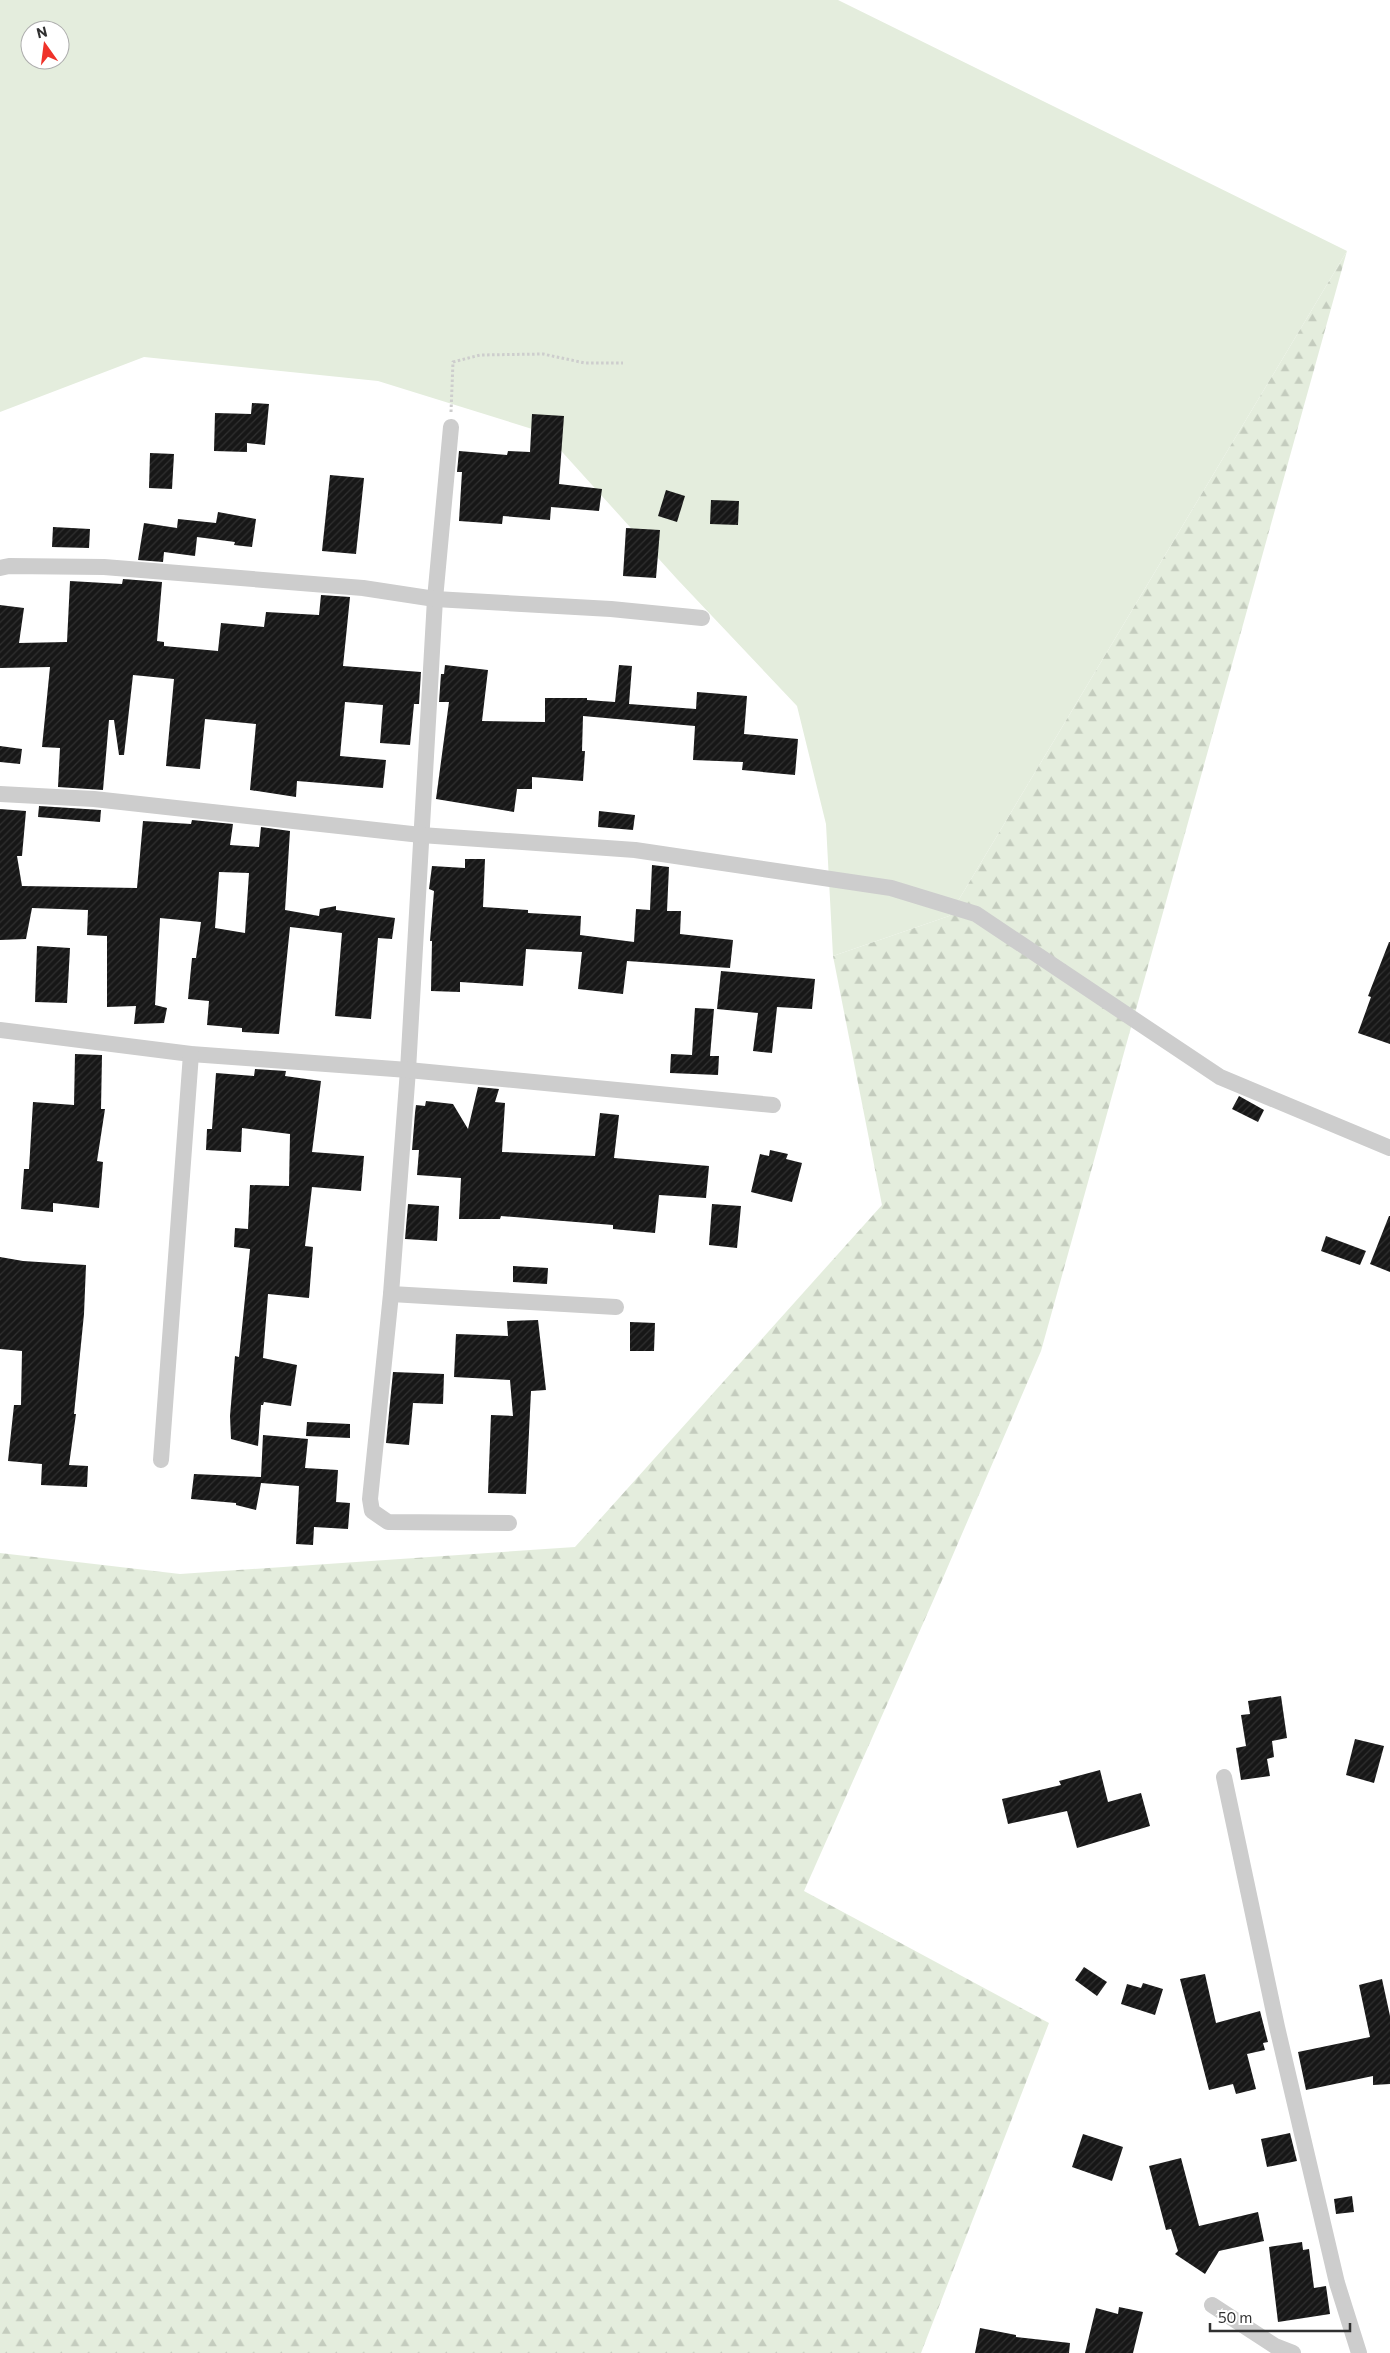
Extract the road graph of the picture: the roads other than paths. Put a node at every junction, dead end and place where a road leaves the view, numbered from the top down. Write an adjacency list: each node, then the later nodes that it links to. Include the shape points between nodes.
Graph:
1 (451, 427): 3 (street)
2 (0, 568): 3 (street, via 104,567 363,588)
3 (434, 599): 4 (street, via 611,609); 6 (street)
4 (702, 618)
5 (0, 794): 6 (street, via 94,798)
6 (421, 835): 9 (street); 11 (street, via 645,851 891,888 976,914 1220,1077)
7 (0, 1030): 8 (street)
8 (191, 1054): 9 (street); 14 (street)
9 (408, 1070): 10 (street); 12 (street)
10 (773, 1105)
11 (1390, 1148)
12 (391, 1294): 13 (street); 15 (street, via 370,1499 372,1511 388,1522)
13 (616, 1307)
14 (161, 1460)
15 (509, 1523)
16 (1224, 1777): 19 (street, via 1337,2283)
17 (1212, 2306): 18 (street, via 1275,2346)
18 (1293, 2353)
19 (1359, 2353)

